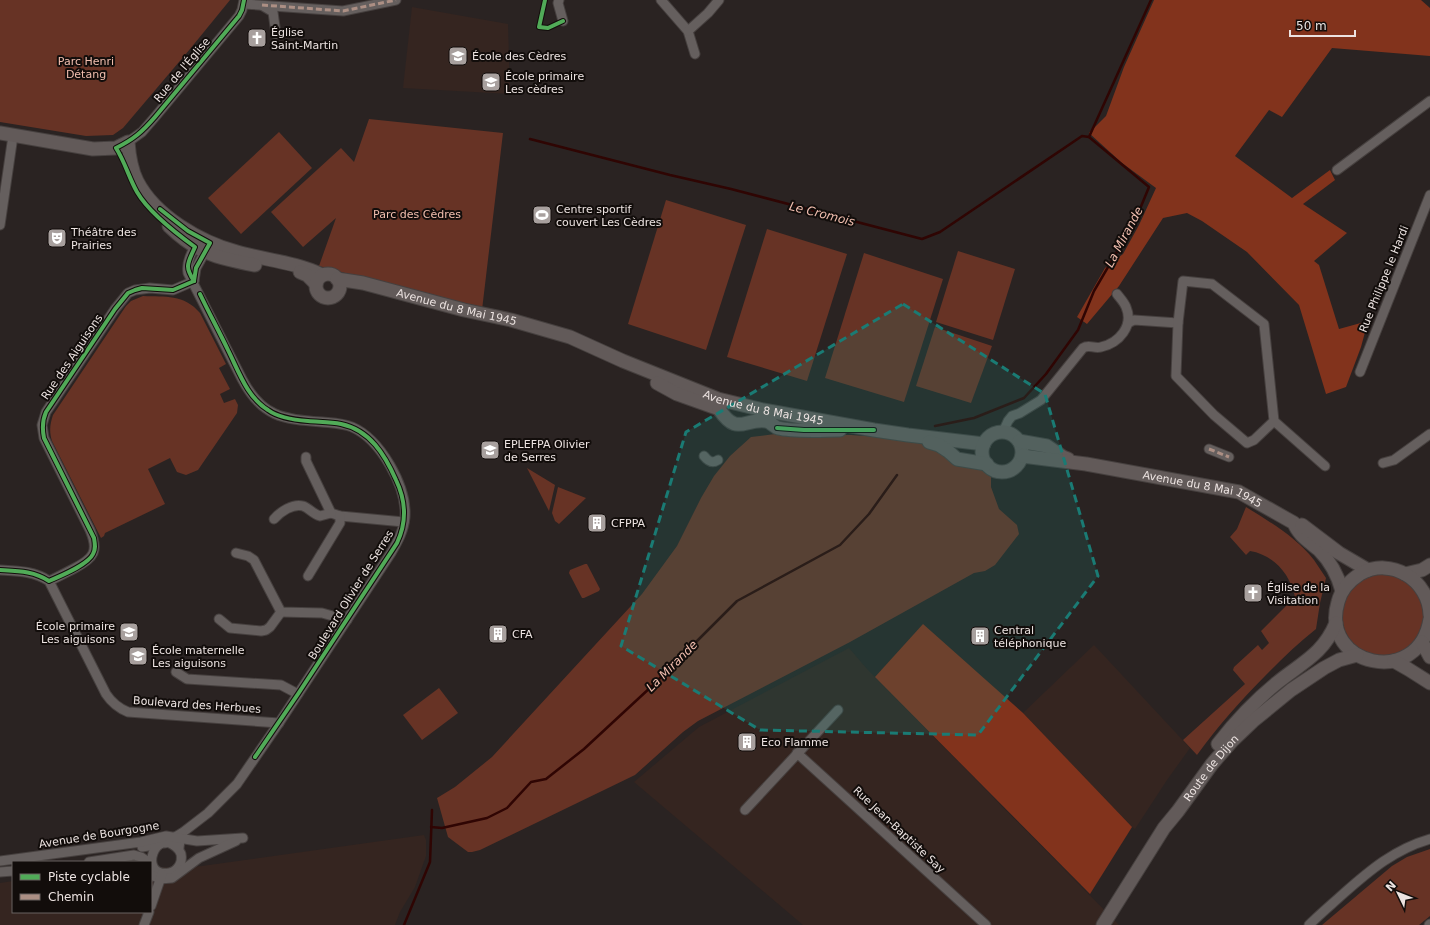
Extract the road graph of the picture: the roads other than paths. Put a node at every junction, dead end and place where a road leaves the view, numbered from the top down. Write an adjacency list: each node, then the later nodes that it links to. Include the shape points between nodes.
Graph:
1 (396, 0): 6 (street, via 343,11)
2 (559, 0): 7 (street)
3 (660, 0): 8 (street)
4 (719, 0): 8 (street)
5 (244, 2): 6 (street); 14 (street, Rue de l'Église, via 239,16 155,117 142,132)
6 (262, 5): 9 (street, via 273,12)
7 (563, 21)
8 (688, 31): 10 (street)
9 (276, 34)
10 (695, 54)
11 (1430, 101): 15 (street)
12 (0, 133): 13 (main road)
13 (14, 136): 14 (main road, via 93,148); 17 (street)
14 (122, 145): 18 (main road, via 142,189 163,212)
15 (1337, 170)
16 (1430, 195): 25 (street, Rue Philippe le Hardi)
17 (0, 225)
18 (202, 245): 19 (main road, via 304,267); 20 (street, Boulevard Olivier de Serres, via 187,268)
19 (319, 280): 21 (main road, via 329,274); 21 (main road, via 319,294 325,297 332,297)
20 (194, 282): 47 (street, Boulevard Olivier de Serres, via 253,397 268,411 277,415 340,424 358,430 371,440 382,451 401,490 405,511); 55 (street, Rue des Aiguisons, via 173,290 142,288 128,293 46,412 42,425 46,444 95,543 90,559)
21 (338, 285): 26 (main road, Avenue du 8 Mai 1945, via 355,282 541,328 570,337 623,361 677,394)
22 (1117, 294): 24 (street, via 1126,308)
23 (1178, 322): 24 (street, via 1134,320); 27 (street, via 1176,376 1214,415 1247,443 1254,440); 27 (street, via 1183,281 1212,284 1264,324)
24 (1128, 323): 29 (street, via 1119,338 1110,343 1100,347 1087,345 1083,348 1041,400 1012,416)
25 (1360, 372)
26 (725, 405): 28 (main road, Avenue du 8 Mai 1945); 28 (main road, via 725,417 742,425 766,421 777,428)
27 (1274, 421): 43 (street)
28 (874, 430): 31 (main road, Avenue du 8 Mai 1945)
29 (1003, 432): 32 (main road, via 1009,433); 33 (main road, via 992,435)
30 (1430, 434): 41 (street, via 1394,460)
31 (908, 436): 33 (main road); 42 (main road, via 939,445 957,459)
32 (1019, 441): 36 (main road); 40 (main road, via 1047,446 1063,458)
33 (984, 444): 42 (main road, via 983,455)
34 (1209, 449): 38 (street)
35 (704, 456): 39 (street, via 710,462)
36 (1022, 456): 40 (main road, Avenue du 8 Mai 1945); 42 (main road, via 1016,467 1004,472 992,469)
37 (306, 457): 44 (street, via 306,462)
38 (1229, 457)
39 (718, 460)
40 (1078, 463): 48 (main road, Avenue du 8 Mai 1945, via 1239,492)
41 (1383, 463)
42 (987, 464)
43 (1326, 466)
44 (331, 514): 45 (street, Boulevard Olivier de Serres); 46 (street, Boulevard Olivier de Serres, via 320,516 305,507 296,506)
45 (340, 516): 47 (street, Boulevard Olivier de Serres); 54 (street, via 340,523)
46 (274, 519)
47 (404, 522): 62 (street, Boulevard Olivier de Serres, via 397,543)
48 (1294, 523): 52 (main road, via 1297,521 1334,549); 56 (main road, Avenue du 8 Mai 1945, via 1297,530 1330,563)
49 (236, 553): 58 (street, via 254,560)
50 (1430, 565): 53 (main road)
51 (0, 570): 55 (street, via 31,572)
52 (1368, 570): 53 (main road, via 1383,568); 56 (main road, via 1354,578)
53 (1405, 574): 57 (main road, via 1416,582)
54 (308, 576)
55 (49, 581): 72 (street, Boulevard des Herbues, via 106,694 122,710)
56 (1342, 591): 63 (main road, via 1336,607)
57 (1429, 598): 59 (main road)
58 (281, 612): 60 (street, via 270,627 261,631 230,628); 62 (street, Boulevard Olivier de Serres, via 322,613)
59 (1430, 615)
60 (219, 619)
61 (1430, 619): 64 (main road, via 1428,631)
62 (347, 620): 70 (street, Boulevard Olivier de Serres)
63 (1336, 623): 65 (main road, via 1343,641); 75 (main road, via 1319,651 1278,682 1219,742 1184,792)
64 (1422, 642): 66 (main road); 67 (main road, via 1410,654)
65 (1357, 655): 67 (main road, via 1375,662); 75 (main road, Route de Dijon, via 1324,668 1276,701 1253,721 1212,764)
66 (1430, 657)
67 (1394, 661): 69 (main road)
68 (176, 672): 70 (street, via 187,679 281,685)
69 (1430, 683)
70 (298, 694): 72 (street, Boulevard Olivier de Serres)
71 (838, 710): 73 (street)
72 (279, 724): 76 (street, Boulevard Olivier de Serres, via 233,789)
73 (797, 753): 74 (street); 98 (street, Rue Jean-Baptiste Say)
74 (745, 810)
75 (1164, 828): 96 (main road, Route de Dijon)
76 (179, 837): 78 (street, Boulevard Olivier de Serres); 79 (street); 80 (street, Avenue de Bourgogne, via 161,837); 92 (street, Avenue de Bourgogne, via 197,841 242,838 199,858 172,878)
77 (1430, 839): 99 (street, via 1413,844 1379,863)
78 (162, 844): 79 (street, via 173,844); 81 (street, Avenue de Bourgogne); 84 (street, via 156,847 151,855)
79 (179, 850): 92 (street, via 180,865 172,872)
80 (0, 861)
81 (41, 861)
82 (96, 861): 83 (street, via 134,856)
83 (148, 861)
84 (151, 861)
85 (152, 864): 92 (street)
86 (12, 865): 87 (street)
87 (0, 866)
88 (12, 871): 89 (street)
89 (0, 872)
90 (12, 875): 93 (street)
91 (152, 875): 92 (street)
92 (161, 876): 94 (street)
93 (0, 877)
94 (152, 903)
95 (149, 913): 97 (street)
96 (1103, 924)
97 (144, 925)
98 (986, 925)
99 (1309, 925)

